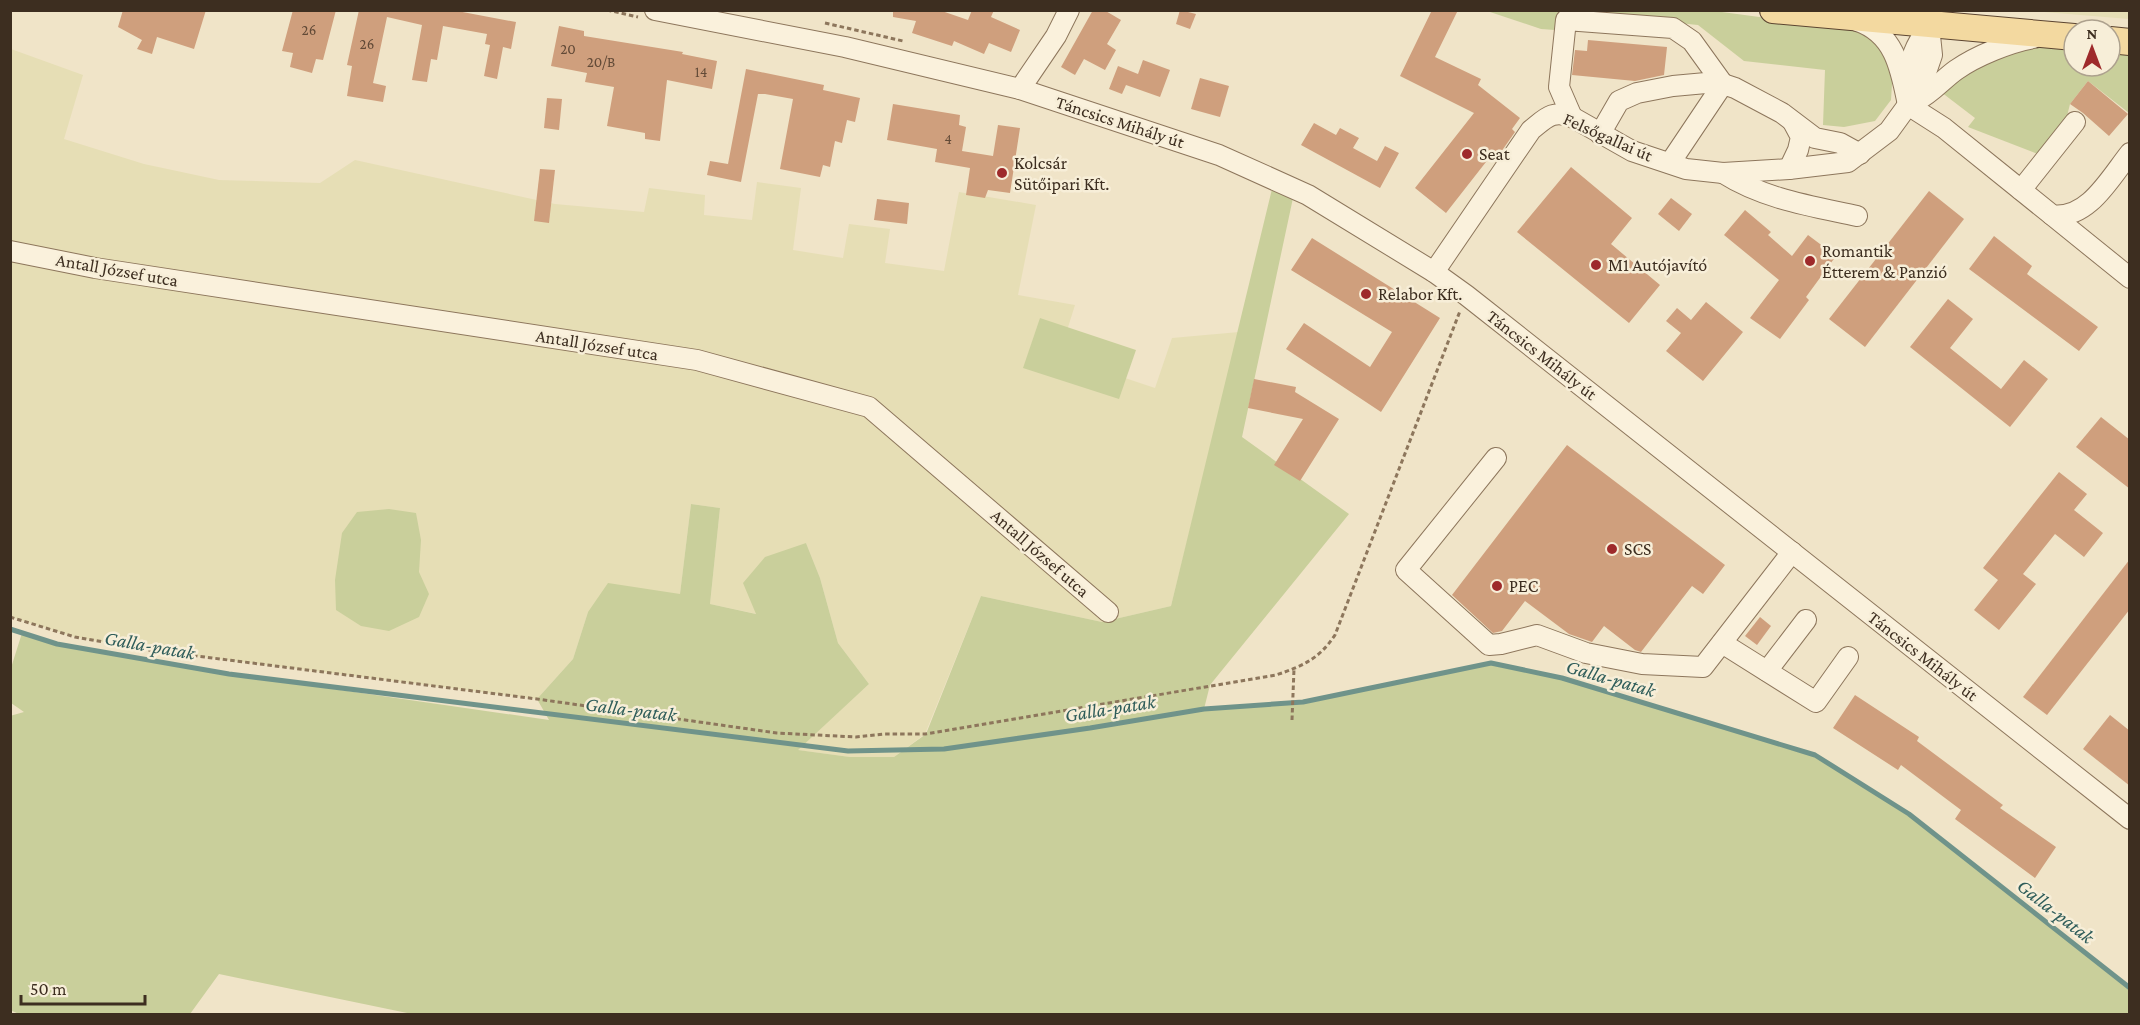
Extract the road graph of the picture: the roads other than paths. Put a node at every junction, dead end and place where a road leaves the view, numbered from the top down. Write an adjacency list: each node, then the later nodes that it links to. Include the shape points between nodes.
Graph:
1 (655, 10): 9 (street, Táncsics Mihály út, via 845,47)
2 (1069, 10): 9 (street)
3 (1773, 10): 4 (main road)
4 (1846, 17): 5 (main road); 10 (street, via 1872,26 1896,54)
5 (1929, 26): 6 (main road); 10 (street, via 1918,40 1908,67)
6 (2062, 36)
7 (2062, 36): 10 (street, via 2013,42 1957,69 1927,95)
8 (1723, 84): 11 (street, via 1692,41 1673,28 1566,20 1559,87); 12 (street); 14 (street, via 1673,86 1637,93 1619,101); 17 (street)
9 (1020, 89): 24 (street, Táncsics Mihály út, via 1219,155 1308,195)
10 (1908, 105): 16 (street, Felsőgallai út, via 1889,131); 20 (street, via 1944,128)
11 (1572, 117): 14 (street, Felsőgallai út); 24 (street, Felsőgallai út, via 1551,114 1531,130)
12 (1793, 122): 16 (street, via 1815,138 1840,143); 18 (street, via 1801,137)
13 (2075, 122): 20 (street)
14 (1600, 134): 17 (street, Felsőgallai út, via 1632,151)
15 (2130, 153): 21 (street, via 2085,207 2064,217)
16 (1860, 154): 18 (street, Felsőgallai út, via 1848,162)
17 (1670, 163): 19 (street, Felsőgallai út)
18 (1790, 169): 19 (street, Felsőgallai út)
19 (1723, 173): 22 (street, via 1782,200)
20 (2021, 190): 21 (street)
21 (2052, 215): 25 (street)
22 (1857, 216)
23 (10, 251): 28 (street, Antall József utca, via 95,268 697,360 869,407)
24 (1434, 272): 27 (street, Táncsics Mihály út)
25 (2130, 278)
26 (1496, 458): 30 (street, via 1406,570 1489,645 1538,635 1586,653 1642,664 1703,667)
27 (1792, 552): 30 (street); 33 (street, Táncsics Mihály út)
28 (1108, 612)
29 (1806, 620): 32 (street)
30 (1722, 643): 32 (street)
31 (1848, 657): 32 (street, via 1816,702)
32 (1767, 671)
33 (2130, 819)

